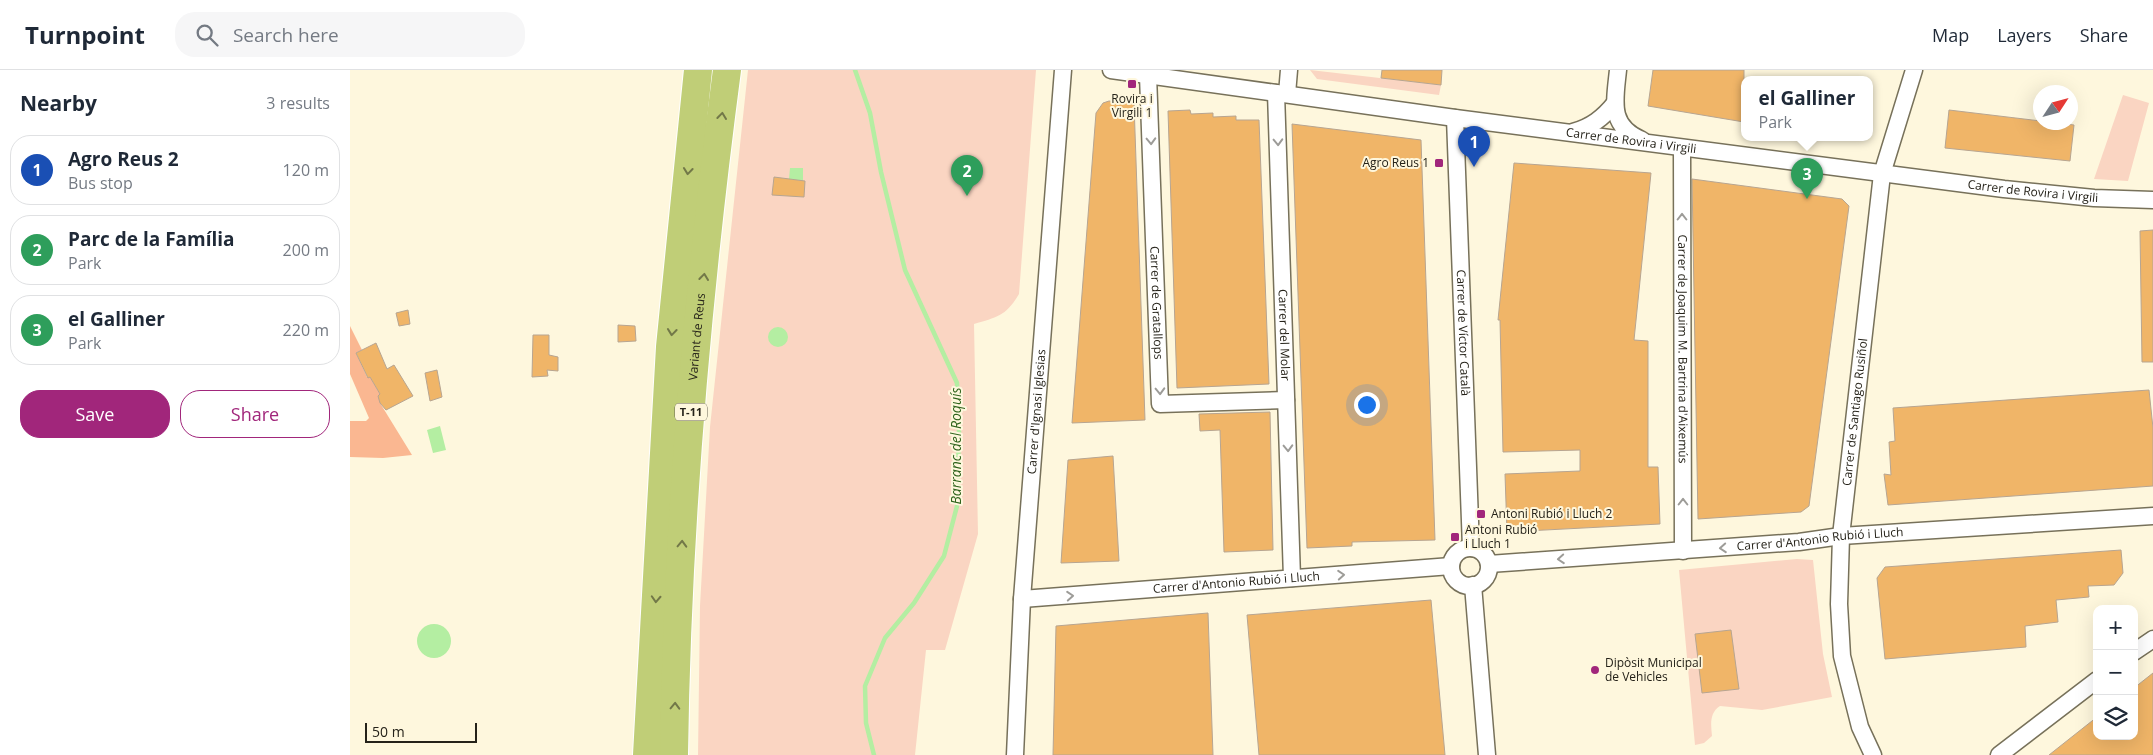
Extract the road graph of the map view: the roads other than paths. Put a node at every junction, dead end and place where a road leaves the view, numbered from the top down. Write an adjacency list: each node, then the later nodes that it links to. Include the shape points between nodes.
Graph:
1 (698, 70): 30 (highway, Variant de Reus / T-11, one-way to 30, via 670,347)
2 (727, 70): 31 (highway, Variant de Reus / T-11, one-way to 2, via 683,531 696,344)
3 (1063, 70): 26 (street, Carrer d'Ignasi Iglesias)
4 (1111, 70): 8 (street, Carrer de Rovira i Virgili)
5 (1289, 70): 9 (street, Carrer del Molar)
6 (1618, 70): 10 (street)
7 (1914, 70): 15 (street, Carrer de Santiago Rusiñol)
8 (1148, 75): 9 (street, Carrer de Rovira i Virgili); 17 (street, Carrer de Gratallops, one-way to 17, via 1160,404)
9 (1282, 94): 11 (street, Carrer de Rovira i Virgili); 17 (street, Carrer del Molar, one-way to 17)
10 (1615, 103): 12 (street, via 1587,128); 13 (street, via 1616,117 1621,126)
11 (1456, 118): 12 (street, Carrer de Rovira i Virgili); 20 (street, Carrer de Víctor Català)
12 (1570, 133): 13 (street, Carrer de Rovira i Virgili)
13 (1652, 144): 14 (street, Carrer de Rovira i Virgili)
14 (1682, 148): 15 (street, Carrer de Rovira i Virgili); 21 (street, Carrer de Joaquim M. Bartrina d'Aixemús, one-way to 14)
15 (1882, 174): 16 (street, Carrer de Rovira i Virgili, via 2094,198); 19 (street, Carrer de Santiago Rusiñol)
16 (2153, 200)
17 (1286, 400): 24 (street, Carrer del Molar, one-way to 24)
18 (2153, 516): 19 (street, Carrer d'Antonio Rubió i Lluch)
19 (1841, 536): 21 (street, Carrer d'Antonio Rubió i Lluch, one-way to 21); 34 (street, Carrer de Santiago Rusiñol, via 1842,656 1860,726)
20 (1471, 548): 22 (street, via 1482,552); 23 (street, via 1457,553)
21 (1683, 551): 22 (street, Carrer d'Antonio Rubió i Lluch, one-way to 22)
22 (1489, 564): 25 (street, via 1486,578)
23 (1451, 566): 24 (street, Carrer d'Antonio Rubió i Lluch, one-way to 23); 25 (street, via 1456,580)
24 (1292, 578): 26 (street, Carrer d'Antonio Rubió i Lluch, one-way to 24)
25 (1473, 586): 33 (street)
26 (1022, 599): 32 (street, Carrer d'Ignasi Iglesias)
27 (2153, 638): 28 (street)
28 (2137, 650)
29 (2093, 683): 35 (street)
30 (647, 755)
31 (674, 755)
32 (1015, 755)
33 (1487, 755)
34 (1873, 755)
35 (1999, 755)

